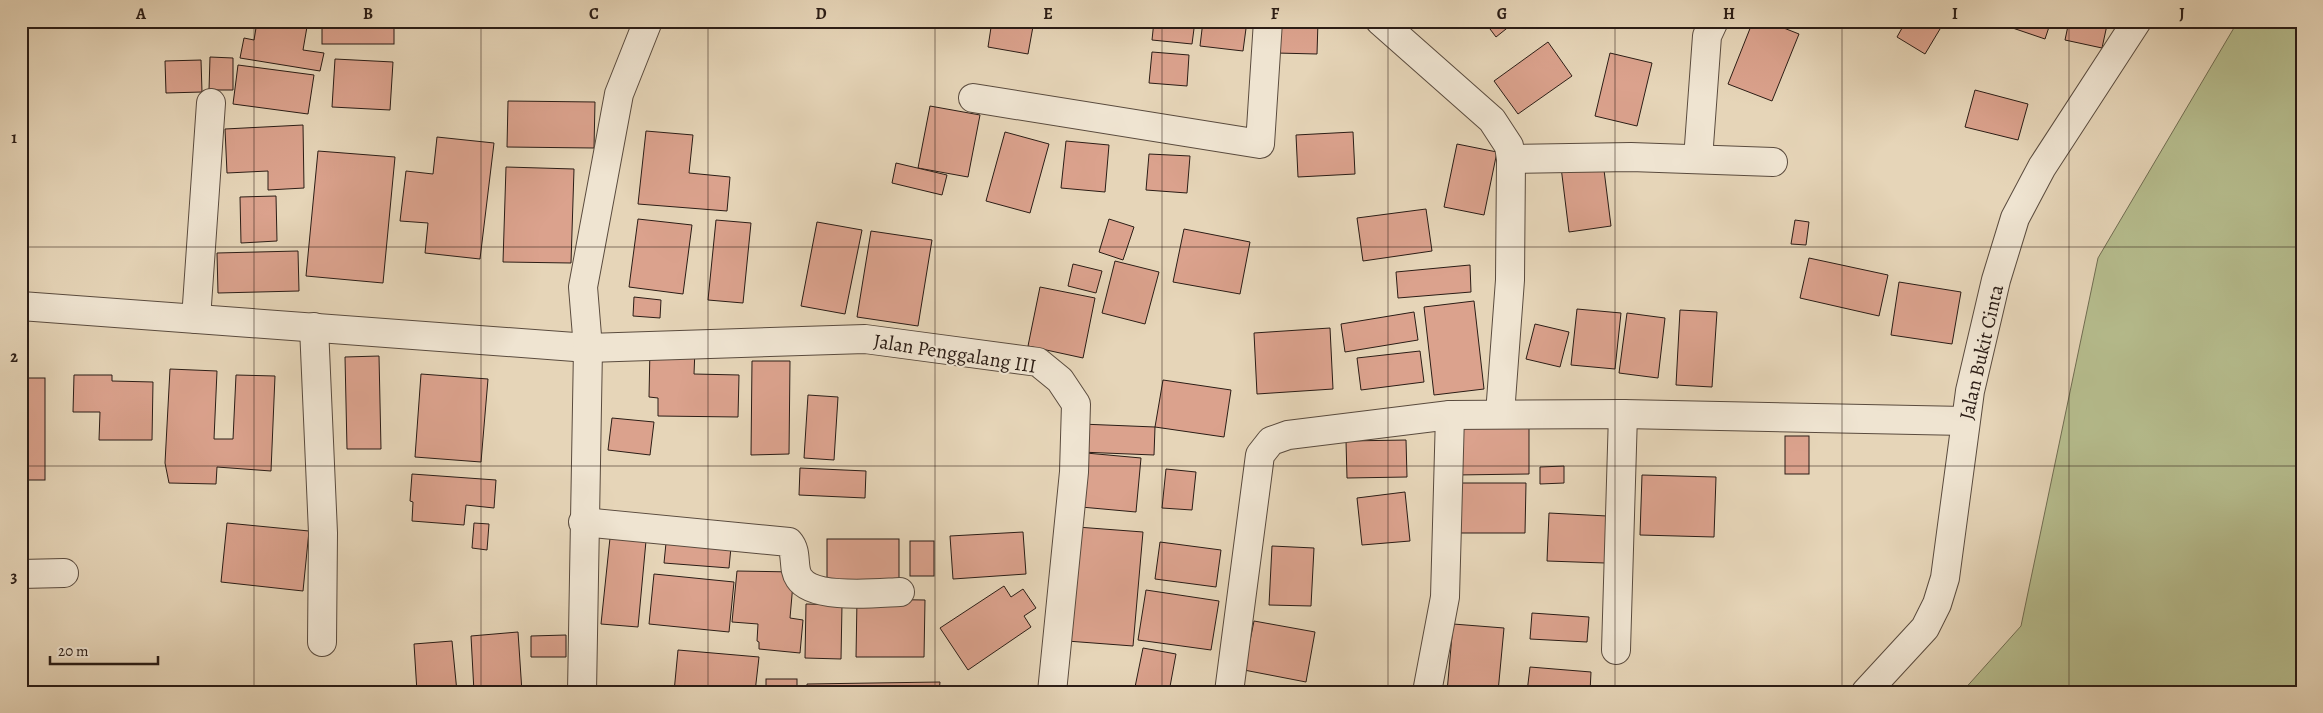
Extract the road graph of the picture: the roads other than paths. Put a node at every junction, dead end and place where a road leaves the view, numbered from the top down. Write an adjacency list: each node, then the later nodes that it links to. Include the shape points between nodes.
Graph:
1 (648, 21): 14 (street, via 619,94 583,287)
2 (1268, 21): 6 (street, via 1260,144)
3 (1380, 21): 8 (street, via 1492,120 1508,146)
4 (1714, 21): 9 (street, via 1707,36)
5 (2137, 21): 18 (street, Jalan Bukit Cinta, via 2042,167 2015,218 1996,280)
6 (974, 98)
7 (211, 103): 12 (street)
8 (1511, 159): 9 (street); 15 (street, via 1510,280)
9 (1698, 159): 10 (street)
10 (1773, 162)
11 (21, 306): 12 (street, Jalan Penggalang III)
12 (196, 319): 13 (street, Jalan Penggalang III)
13 (314, 327): 14 (street, Jalan Penggalang III); 23 (street, via 323,533)
14 (588, 348): 19 (street); 26 (street, Jalan Penggalang III, via 865,339 1038,362 1049,370 1065,386 1076,404 1074,472)
15 (1500, 414): 16 (street); 17 (street)
16 (1623, 414): 18 (street); 24 (street)
17 (1450, 415): 27 (street, via 1288,435 1271,441 1260,455); 28 (street, via 1445,597)
18 (1964, 421): 29 (street, Jalan Bukit Cinta, via 1945,578 1937,604 1925,628)
19 (583, 522): 22 (street, via 789,542 798,578 807,586 834,593); 25 (street)
20 (64, 573): 21 (street)
21 (21, 574)
22 (900, 592)
23 (322, 642)
24 (1616, 650)
25 (582, 692)
26 (1052, 692)
27 (1229, 692)
28 (1427, 692)
29 (1866, 692)

